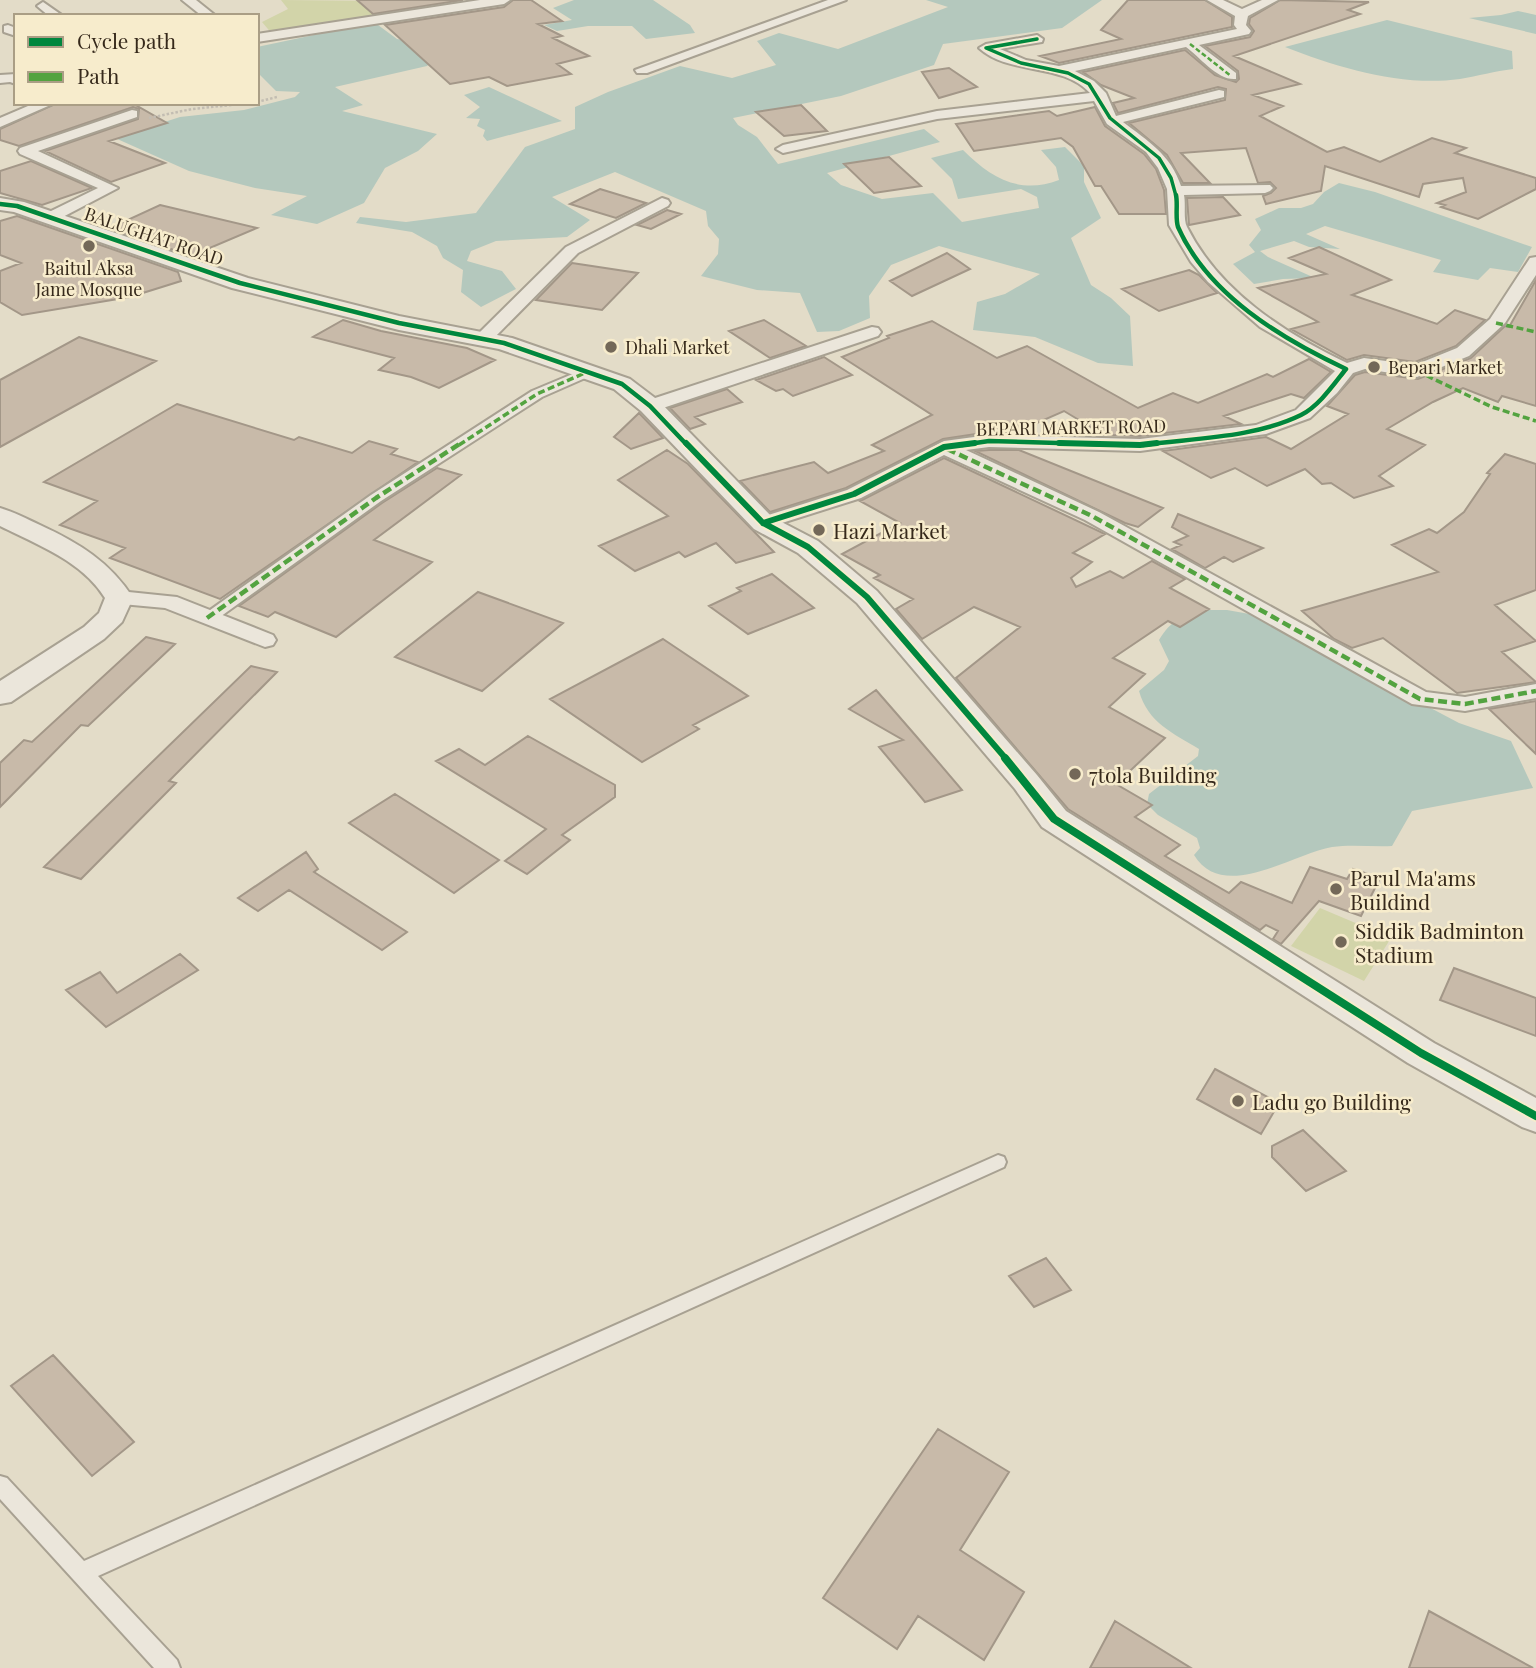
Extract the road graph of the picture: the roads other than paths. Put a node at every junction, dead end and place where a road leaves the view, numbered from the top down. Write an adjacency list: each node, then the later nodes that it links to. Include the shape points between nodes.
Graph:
1 (188, 0): 8 (street)
2 (504, 0): 10 (street)
3 (840, 0): 14 (street)
4 (1213, 0): 9 (street)
5 (1272, 0): 9 (street)
6 (43, 6): 7 (street)
7 (54, 14)
8 (208, 14)
9 (1242, 14): 12 (street, via 1240,24 1245,32)
10 (259, 38)
11 (1037, 39): 13 (street, via 986,48 1023,64)
12 (1190, 44): 13 (street); 15 (street)
13 (1061, 69): 18 (street, via 1084,80)
14 (642, 71)
15 (1231, 76)
16 (0, 79): 19 (street, via 13,77)
17 (1219, 94): 21 (street)
18 (1101, 96): 21 (street); 23 (street, via 937,115)
19 (11, 102)
20 (132, 114): 28 (street, via 25,151 110,188)
21 (1112, 121): 22 (street)
22 (1144, 143): 25 (street, via 1164,164)
23 (783, 149)
24 (1265, 188): 25 (street)
25 (1175, 191): 32 (street, via 1177,225 1197,259 1220,285 1265,323)
26 (662, 204): 31 (street, via 572,250)
27 (0, 205): 28 (street, BALUGHAT ROAD)
28 (51, 217): 31 (street, BALUGHAT ROAD, via 240,283 399,324)
29 (1536, 262): 32 (street, via 1496,323 1463,352 1418,371 1364,363)
30 (872, 332): 34 (street)
31 (483, 339): 33 (street, BALUGHAT ROAD)
32 (1346, 369): 35 (street, BEPARI MARKET ROAD, via 1303,414 1259,430 1140,445 989,441)
33 (587, 372): 34 (street, BALUGHAT ROAD, via 622,384); 39 (street, via 537,394 456,446)
34 (650, 406): 37 (street, BALUGHAT ROAD)
35 (944, 447): 37 (street, BEPARI MARKET ROAD, via 854,494); 41 (street, via 1092,516 1420,699 1465,704)
36 (0, 516): 38 (street, via 90,564 111,582)
37 (763, 523): 43 (street, BALUGHAT ROAD, via 808,547 867,597 1054,819 1421,1053)
38 (119, 598): 39 (street, via 169,602); 42 (street, via 112,616 94,632)
39 (207, 618): 40 (street)
40 (265, 640)
41 (1536, 691)
42 (0, 695)
43 (1536, 1116)
44 (998, 1162): 46 (lane)
45 (0, 1485): 46 (lane)
46 (81, 1573): 47 (lane)
47 (169, 1668)

